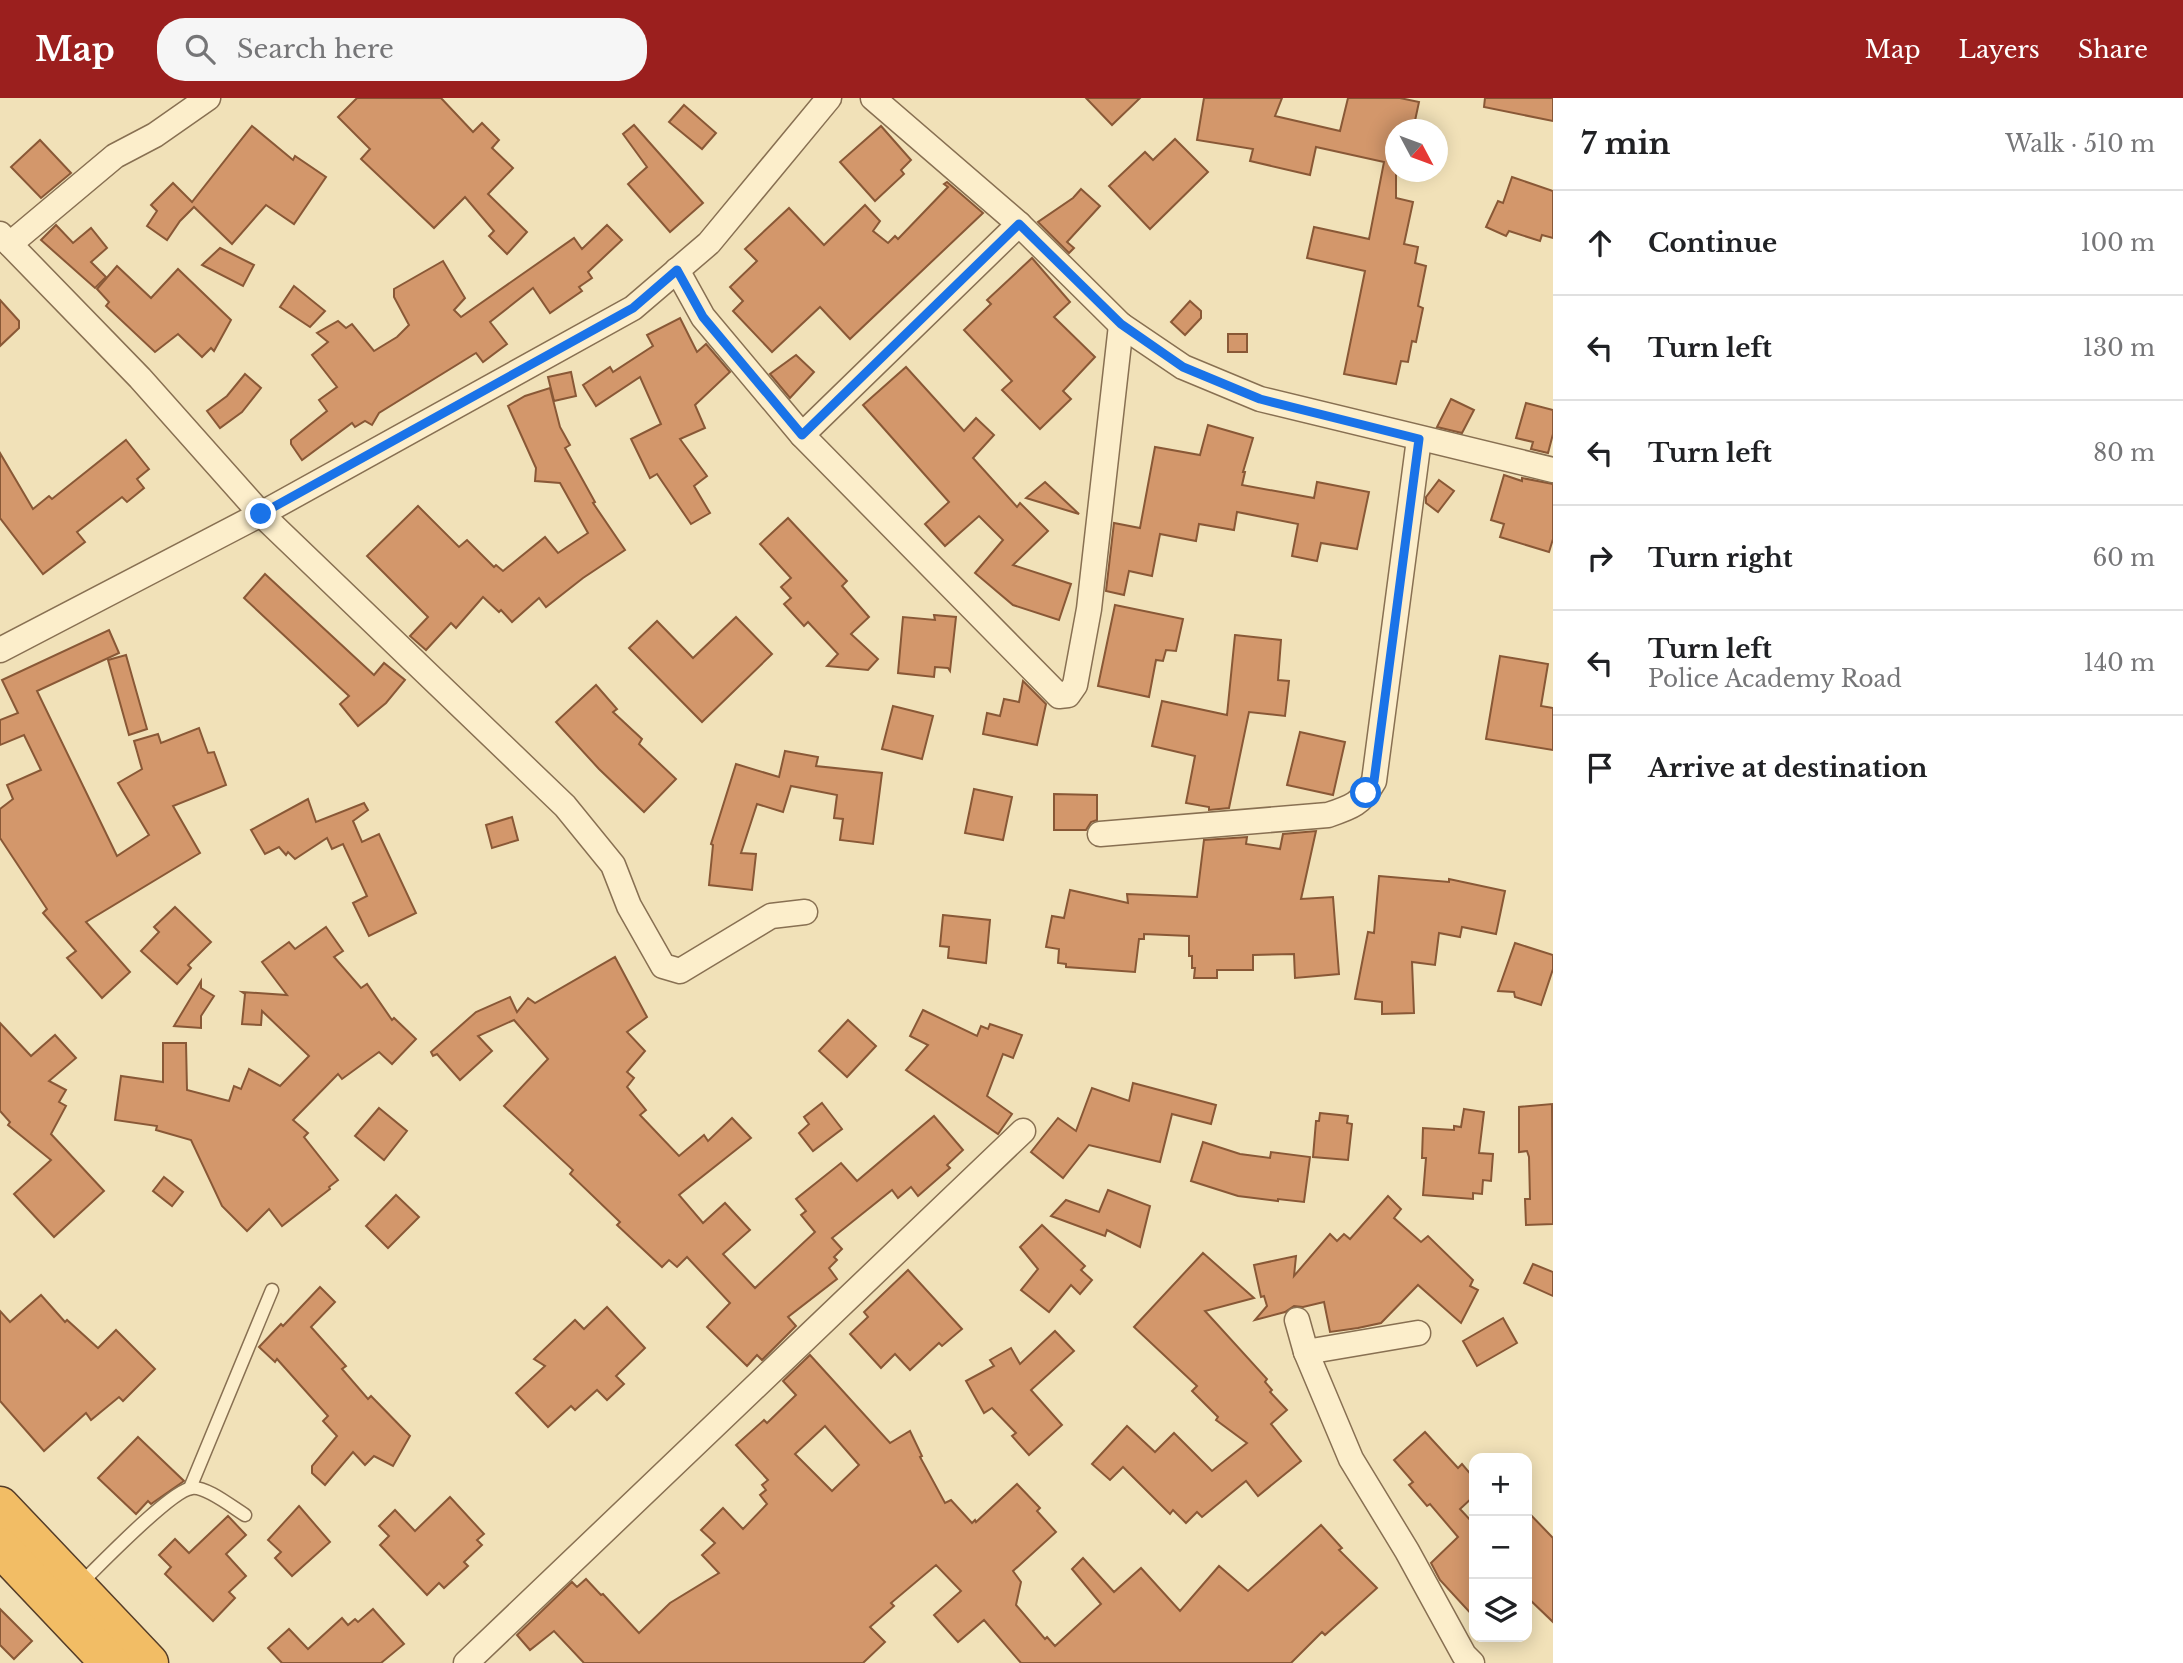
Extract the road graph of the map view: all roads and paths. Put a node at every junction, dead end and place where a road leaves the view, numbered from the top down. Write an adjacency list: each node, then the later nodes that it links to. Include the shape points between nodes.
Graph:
1 (208, 98): 5 (street, via 115,156)
2 (829, 98): 6 (street, via 709,243)
3 (873, 98): 4 (street)
4 (1019, 224): 7 (street); 8 (street)
5 (5, 239): 11 (street, via 140,378)
6 (677, 270): 8 (street, via 703,317); 11 (street, via 633,308)
7 (1121, 324): 8 (street, via 1089,609 1068,695 1059,696); 9 (street, via 1183,367 1260,399)
8 (802, 435)
9 (1419, 439): 10 (street); 13 (street, via 1374,781 1366,793 1353,807 1328,815)
10 (1553, 470)
11 (261, 514): 12 (street); 14 (street, via 565,806 613,865 629,906 663,966 680,971 771,916)
12 (0, 650)
13 (1100, 834)
14 (805, 912)
15 (1023, 1131): 27 (street)
16 (272, 1290): 20 (lane)
17 (1297, 1320): 19 (street)
18 (1418, 1333): 19 (street)
19 (1306, 1352): 28 (street, via 1351,1459)
20 (190, 1488): 22 (lane, via 203,1489); 24 (lane, via 172,1497)
21 (0, 1506): 24 (highway)
22 (245, 1515)
23 (0, 1547): 25 (highway)
24 (77, 1587): 26 (highway)
25 (110, 1663)
26 (149, 1663)
27 (466, 1663)
28 (1472, 1663)

